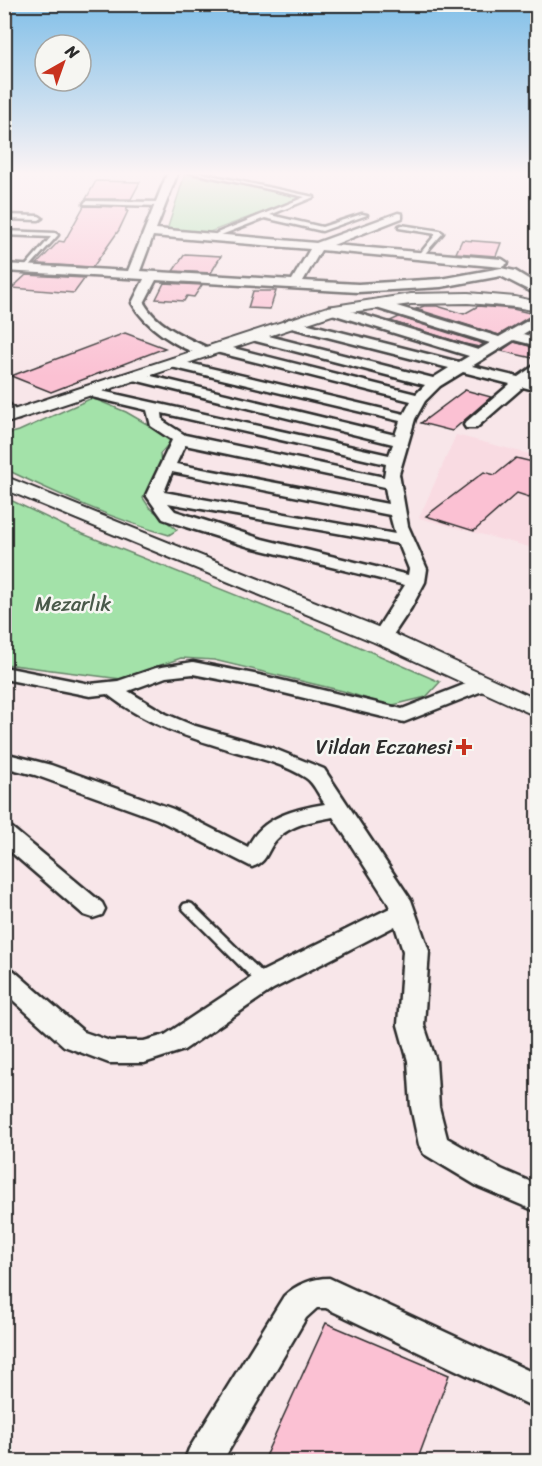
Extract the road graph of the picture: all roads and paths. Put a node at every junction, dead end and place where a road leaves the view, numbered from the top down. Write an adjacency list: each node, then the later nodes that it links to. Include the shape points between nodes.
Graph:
1 (50, 240): 9 (lane)
2 (147, 240): 11 (street)
3 (243, 240): 6 (street)
4 (338, 240): 6 (street)
5 (433, 240): 7 (lane)
6 (316, 247): 7 (street); 13 (street)
7 (421, 256): 10 (street, via 502,263)
8 (4, 267): 9 (street)
9 (26, 269): 11 (street)
10 (501, 272): 14 (street, via 441,283); 15 (street)
11 (132, 276): 12 (street)
12 (151, 277): 13 (street); 24 (street, via 138,303 142,313 162,328)
13 (296, 285): 14 (street)
14 (358, 288): 17 (street)
15 (537, 291)
16 (534, 304): 17 (street, via 468,298 411,299)
17 (371, 305): 18 (street); 22 (street)
18 (333, 310): 20 (street); 25 (street)
19 (537, 319): 22 (street)
20 (289, 323): 21 (street); 27 (street)
21 (254, 336): 24 (street); 31 (street)
22 (505, 338): 23 (street); 25 (street)
23 (537, 342)
24 (211, 350): 26 (street); 34 (street)
25 (479, 355): 27 (street)
26 (172, 363): 29 (street); 37 (street)
27 (459, 368): 30 (street); 31 (street)
28 (537, 368): 30 (street)
29 (135, 376): 36 (street); 40 (street)
30 (520, 382): 32 (street); 38 (street)
31 (435, 383): 34 (street)
32 (537, 387)
33 (97, 394): 35 (street)
34 (419, 399): 37 (street)
35 (154, 407): 39 (street, via 156,423); 41 (street)
36 (8, 414)
37 (408, 419): 40 (street)
38 (471, 425)
39 (180, 439): 42 (street); 44 (street)
40 (401, 441): 41 (street)
41 (395, 461): 44 (street)
42 (168, 467): 45 (street); 46 (street)
43 (4, 482): 49 (street)
44 (393, 484): 46 (street)
45 (154, 495): 47 (street); 48 (street, via 169,515 192,523 256,543)
46 (397, 511): 47 (street)
47 (406, 540): 48 (street, via 418,569)
48 (416, 582): 49 (street)
49 (382, 637): 51 (street)
50 (4, 673): 52 (street, via 90,690)
51 (483, 684): 52 (street, via 404,716 193,668 163,672); 53 (street)
52 (111, 688): 55 (street, via 131,706 177,728 297,764 316,774)
53 (537, 710)
54 (4, 760): 55 (street, via 165,813 252,859 267,836 286,822)
55 (339, 809): 59 (street)
56 (4, 833): 58 (street)
57 (188, 907): 61 (lane)
58 (93, 909)
59 (403, 912): 61 (street); 62 (street, via 416,951 411,1025 422,1061 425,1107 434,1145 490,1178)
60 (4, 977): 61 (street, via 74,1039 100,1050 127,1053 174,1044)
61 (264, 982)
62 (537, 1199)
63 (537, 1393): 64 (street, via 329,1293 319,1293 295,1307)
64 (202, 1461)

